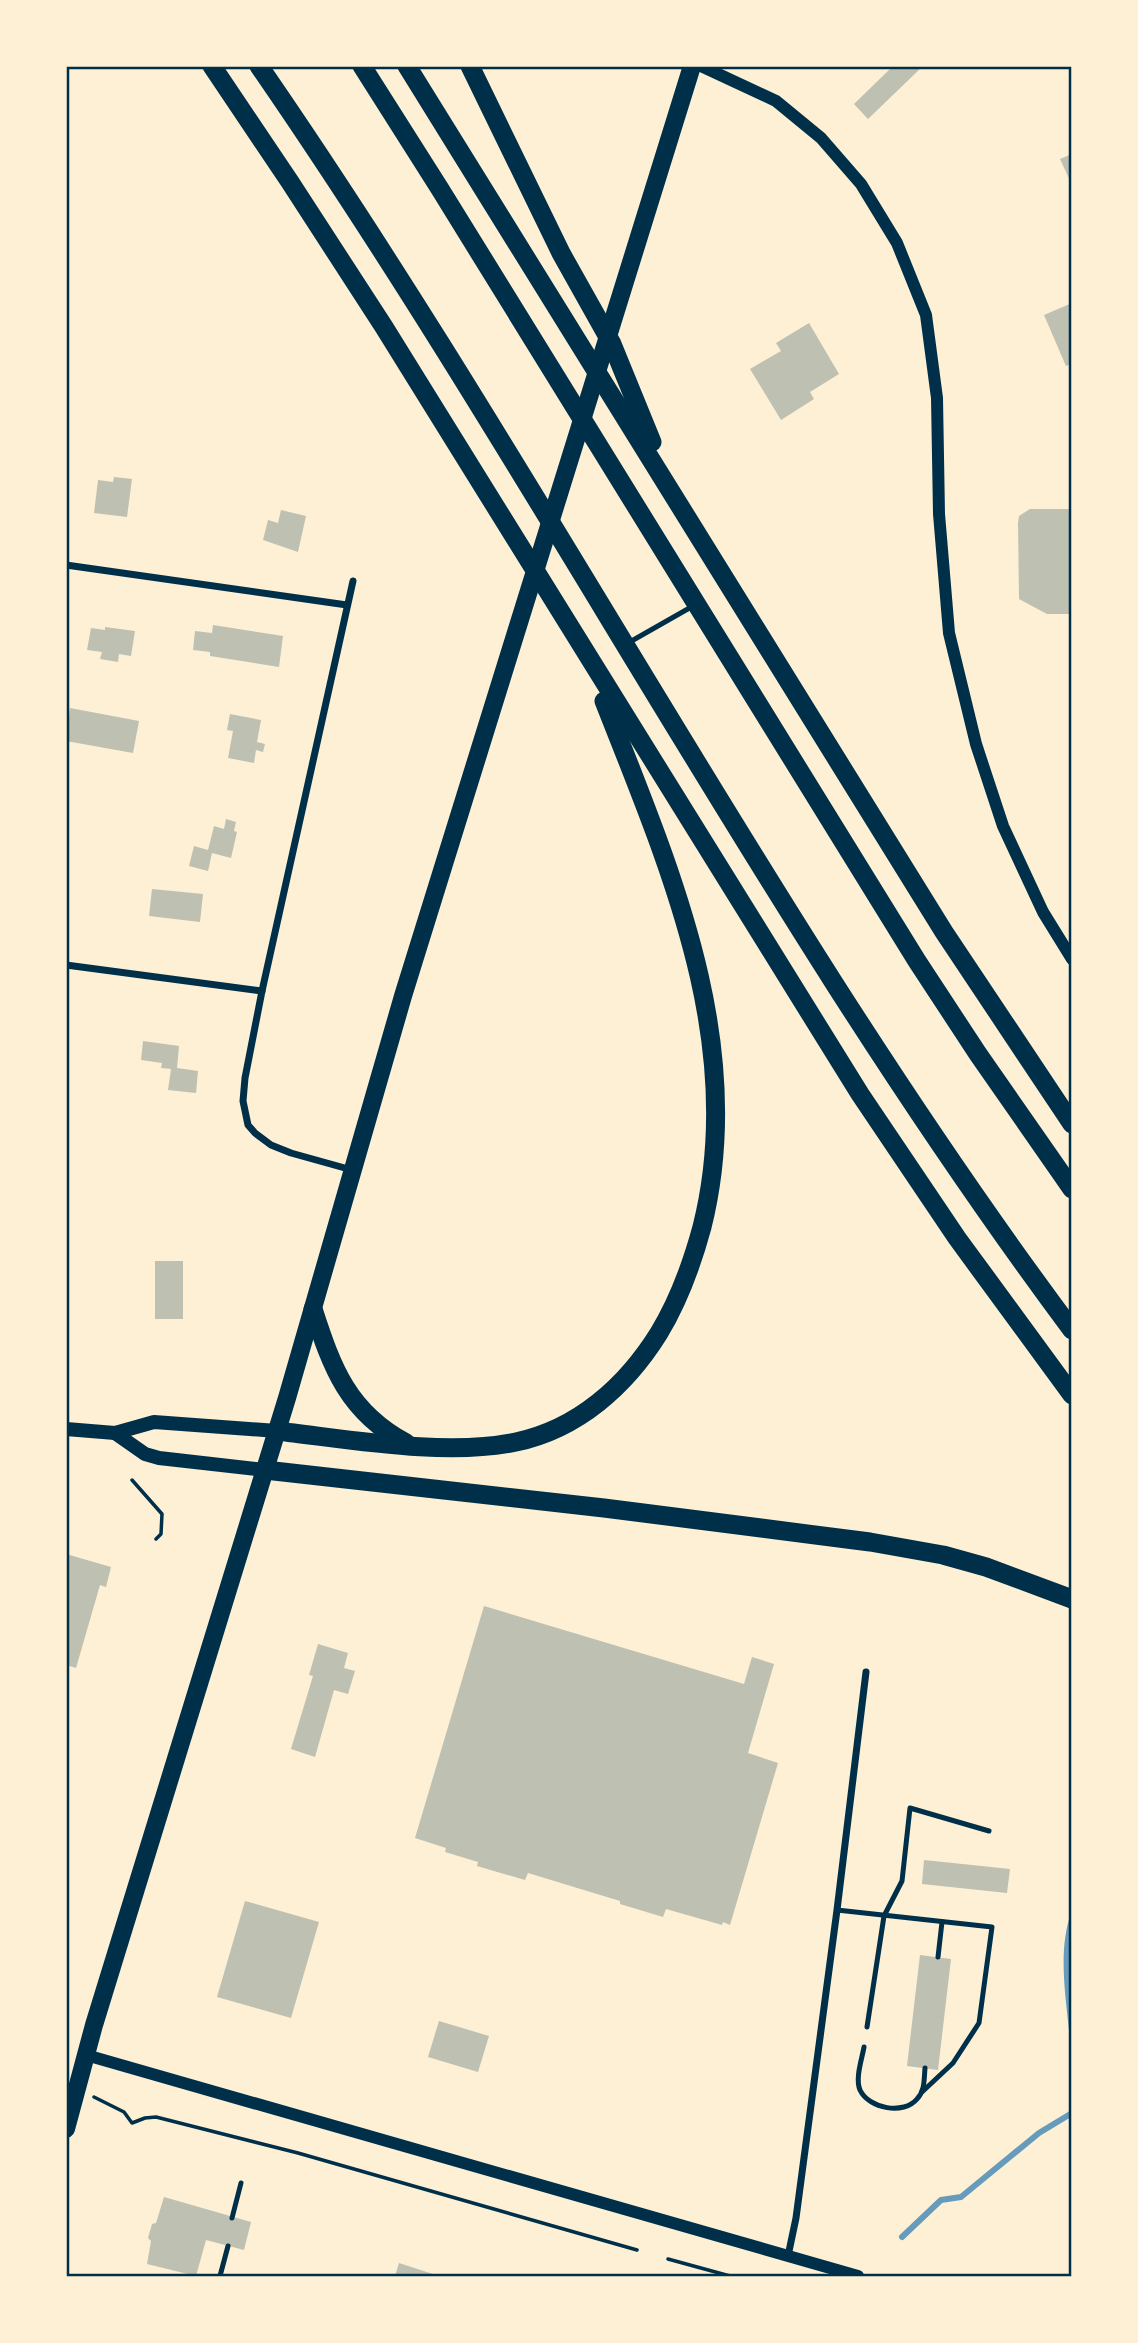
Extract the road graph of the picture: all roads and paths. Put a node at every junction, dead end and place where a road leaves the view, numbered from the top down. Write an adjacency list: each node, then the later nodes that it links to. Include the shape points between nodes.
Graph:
1 (212, 66): 14 (highway, via 359,288)
2 (259, 66): 13 (highway, via 401,282)
3 (362, 66): 11 (highway)
4 (407, 66): 8 (highway)
5 (470, 66): 8 (highway, via 561,253 612,344)
6 (692, 66): 19 (main road, via 402,996)
7 (701, 66): 15 (street, via 776,101 821,138 861,184 897,243 926,315 937,398 939,514 949,633 976,744 1003,827 1043,912)
8 (673, 494): 18 (highway, via 944,932)
9 (66, 565): 12 (street)
10 (353, 581): 12 (street)
11 (696, 604): 13 (lane); 20 (highway, via 917,961)
12 (347, 605): 17 (street)
13 (625, 644): 22 (highway, via 865,1033)
14 (586, 655): 23 (highway, via 860,1094); 27 (highway, via 670,869 701,983 717,1099 715,1156 705,1215 688,1271 663,1325 635,1368 601,1402 558,1427 516,1442 472,1447)
15 (1072, 959)
16 (66, 965): 17 (street)
17 (262, 991): 19 (street, via 243,1091 248,1125 271,1145)
18 (1072, 1124)
19 (352, 1171): 21 (main road)
20 (1072, 1189)
21 (313, 1309): 25 (main road); 27 (highway, via 350,1397 375,1423)
22 (1072, 1330)
23 (1072, 1395)
24 (66, 1429): 26 (main road)
25 (277, 1432): 26 (main road, via 154,1422); 27 (highway); 28 (main road)
26 (114, 1433): 28 (main road, via 159,1458)
27 (410, 1445)
28 (265, 1469): 31 (highway, via 897,1546 986,1567); 40 (main road)
29 (132, 1480): 30 (path, via 162,1514 161,1534)
30 (156, 1539)
31 (1072, 1599)
32 (866, 1672): 34 (street)
33 (989, 1831): 35 (lane, via 910,1808 902,1881)
34 (837, 1910): 35 (lane); 49 (street)
35 (884, 1916): 36 (lane); 38 (lane)
36 (942, 1922): 37 (lane); 43 (lane, via 992,1927 979,2023 953,2063)
37 (938, 1957)
38 (867, 2027)
39 (864, 2047): 43 (lane, via 859,2078 866,2097 896,2108 917,2101)
40 (86, 2055): 42 (main road); 49 (street)
41 (925, 2068): 43 (lane)
42 (77, 2088): 44 (main road); 48 (path, via 124,2112 132,2123 151,2117 169,2120 298,2152)
43 (922, 2092)
44 (66, 2129)
45 (241, 2183): 46 (lane)
46 (232, 2218)
47 (228, 2246): 51 (lane)
48 (638, 2250)
49 (788, 2256): 53 (street)
50 (668, 2259): 52 (path)
51 (220, 2277)
52 (730, 2277)
53 (858, 2277)

